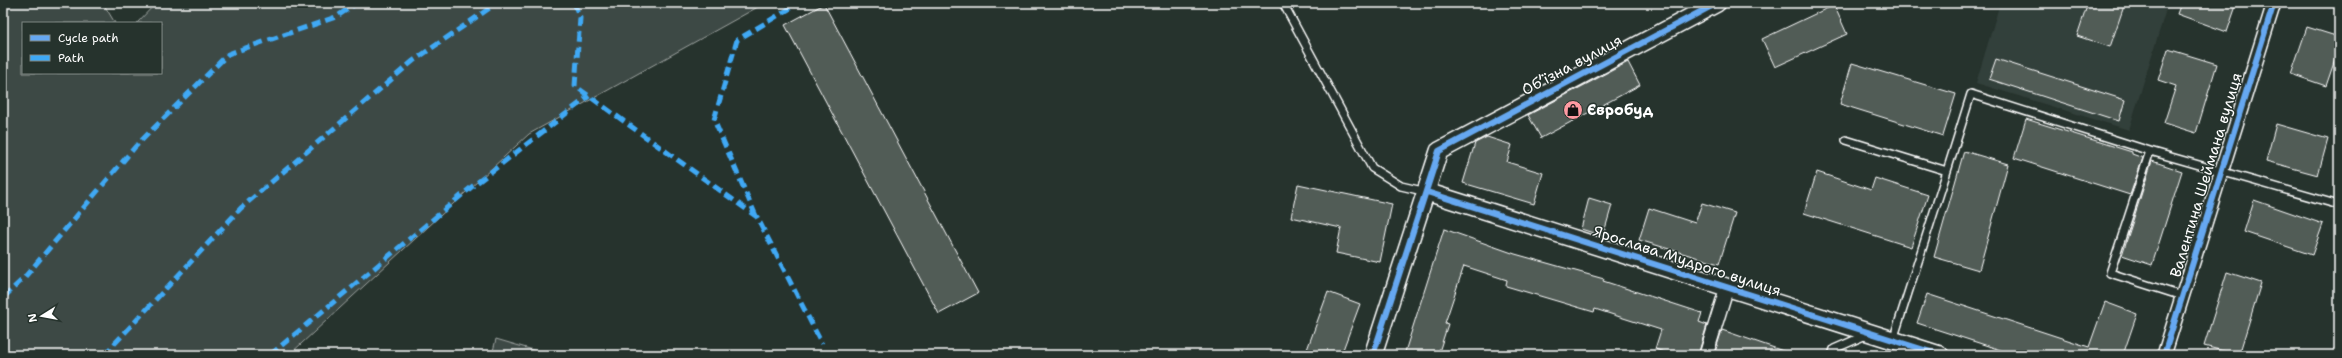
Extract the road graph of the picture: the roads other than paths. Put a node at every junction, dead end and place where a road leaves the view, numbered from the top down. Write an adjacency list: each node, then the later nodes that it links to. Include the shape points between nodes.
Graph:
1 (1283, 3): 8 (lane, via 1372,168 1402,186)
2 (1716, 3): 8 (street, Об’їзна вулиця, via 1439,150)
3 (2274, 3): 6 (street, Валентина Шеймана вулиця)
4 (1846, 140): 7 (lane)
5 (2150, 151): 6 (lane); 7 (lane, via 1971,94); 11 (lane, via 2110,274)
6 (2222, 170): 9 (lane); 11 (street, Валентина Шеймана вулиця)
7 (1947, 171): 13 (lane)
8 (1427, 192): 10 (street, Ярослава Мудрого вулиця); 14 (street)
9 (2339, 205)
10 (1727, 288): 12 (street, Ярослава Мудрого вулиця); 15 (street)
11 (2182, 296): 18 (street, Валентина Шеймана вулиця)
12 (1870, 333): 13 (street, Ярослава Мудрого вулиця); 16 (lane, via 1834,349)
13 (1893, 340): 17 (street, Ярослава Мудрого вулиця)
14 (1373, 355)
15 (1706, 355)
16 (1832, 355)
17 (1940, 355)
18 (2164, 355)

